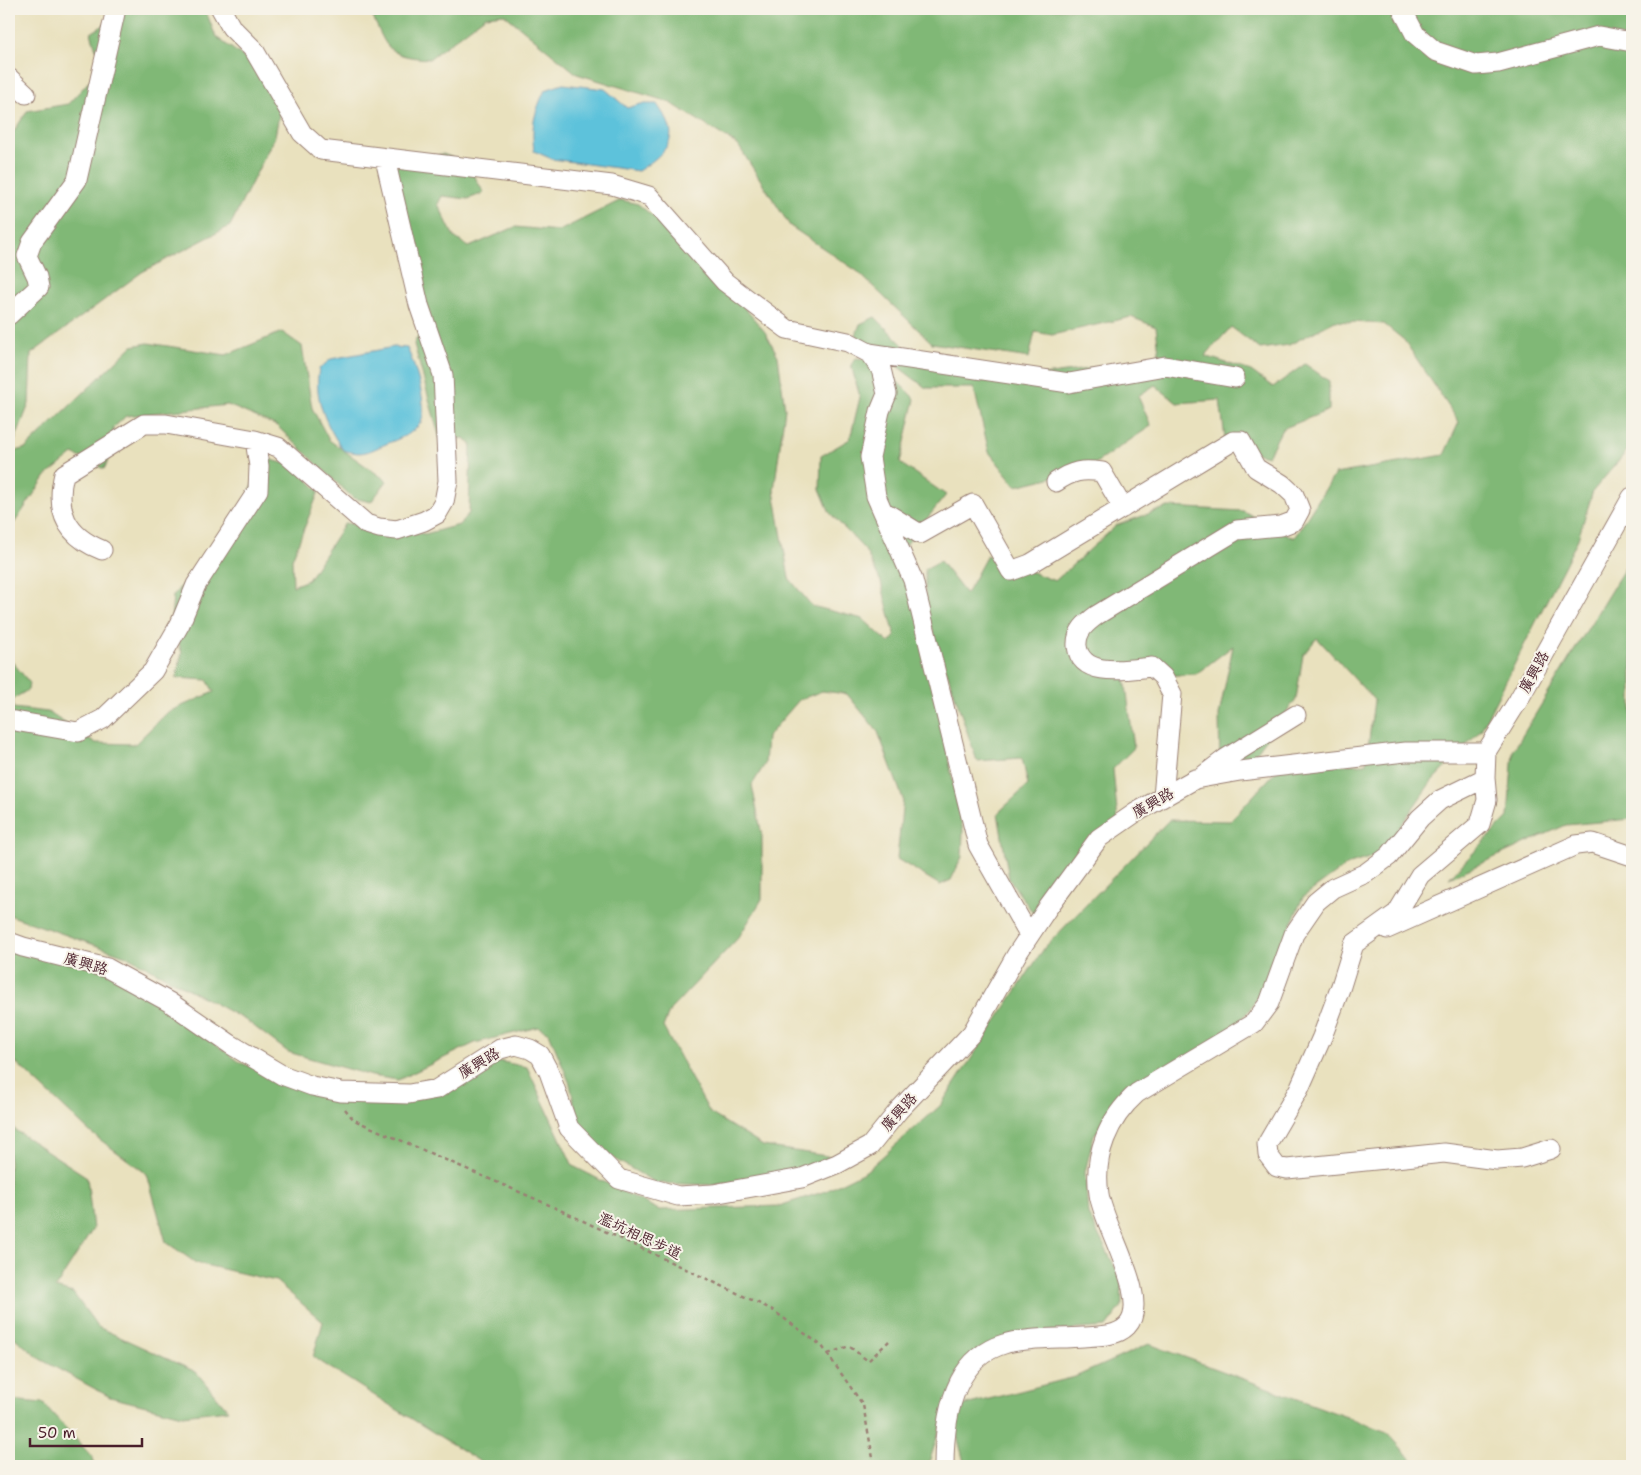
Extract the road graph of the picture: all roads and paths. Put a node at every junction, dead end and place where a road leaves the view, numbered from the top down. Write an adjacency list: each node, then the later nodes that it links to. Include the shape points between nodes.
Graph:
1 (116, 9): 8 (street, via 77,180 32,242 27,256 38,287)
2 (221, 9): 7 (street, via 232,27 254,50 302,133 321,150)
3 (1402, 9): 4 (street, via 1415,34 1435,50 1476,65 1498,63 1599,36)
4 (1632, 41)
5 (9, 78): 6 (street)
6 (26, 94)
7 (385, 159): 9 (street, via 612,185 649,196 725,282 787,329 848,342); 11 (street, via 418,305 443,374 448,481 444,502 437,514 397,530 366,524 278,447)
8 (9, 315)
9 (869, 353): 10 (street, via 1069,383 1165,366); 15 (street, via 881,369 887,394 870,457 876,496)
10 (1235, 378)
11 (255, 440): 16 (street, via 166,424 144,424 64,474 61,488 63,516 84,544); 18 (street, via 258,490 196,585 180,624 153,670 103,719 78,732)
12 (1056, 482): 14 (street, via 1070,472 1085,469 1102,472)
13 (1632, 497): 19 (street, 廣興路)
14 (1123, 508): 15 (street, via 1030,564 1010,571 973,504 920,534); 22 (street, via 1233,441 1241,441 1256,468 1294,495 1300,510 1294,522 1237,530 1097,615 1083,625 1076,639 1078,653 1090,666 1108,670 1152,667 1163,677 1172,694)
15 (883, 511): 24 (street, via 913,580 978,845)
16 (102, 550)
17 (1296, 715): 20 (street, via 1225,759)
18 (9, 720)
19 (1486, 752): 20 (street, 廣興路, via 1406,752); 21 (street)
20 (1201, 778): 22 (street, 廣興路)
21 (1486, 778): 26 (street, via 1487,800 1480,824 1420,875 1397,914); 32 (street, via 1440,800 1420,818 1389,856 1366,873 1333,888 1316,902 1294,934 1269,1003 1254,1023 1136,1093 1123,1106 1102,1141 1099,1195 1132,1285 1134,1311 1126,1326 1106,1336 1005,1344 966,1369 953,1394)
22 (1163, 797): 24 (street, 廣興路, via 1099,838)
23 (1632, 856): 26 (street, via 1593,843 1576,846)
24 (1029, 935): 27 (street, 廣興路, via 972,1033 899,1110 870,1146 802,1178 713,1194 678,1196 619,1179 569,1128 540,1055 516,1045 500,1049 437,1089 409,1094)
25 (9, 942): 27 (street, 廣興路, via 107,968 169,1002 282,1075)
26 (1354, 944): 28 (street, via 1322,1037 1298,1089 1266,1144 1268,1155 1276,1167 1287,1170 1444,1153 1497,1160 1522,1158)
27 (330, 1090): 30 (path, 濫坑相思步道, via 354,1120 547,1204 771,1309 822,1346)
28 (1551, 1149)
29 (889, 1341): 30 (path, via 868,1362 849,1346)
30 (828, 1354): 31 (path, 濫坑相思步道, via 863,1405 873,1458)
31 (870, 1466)
32 (944, 1466)

